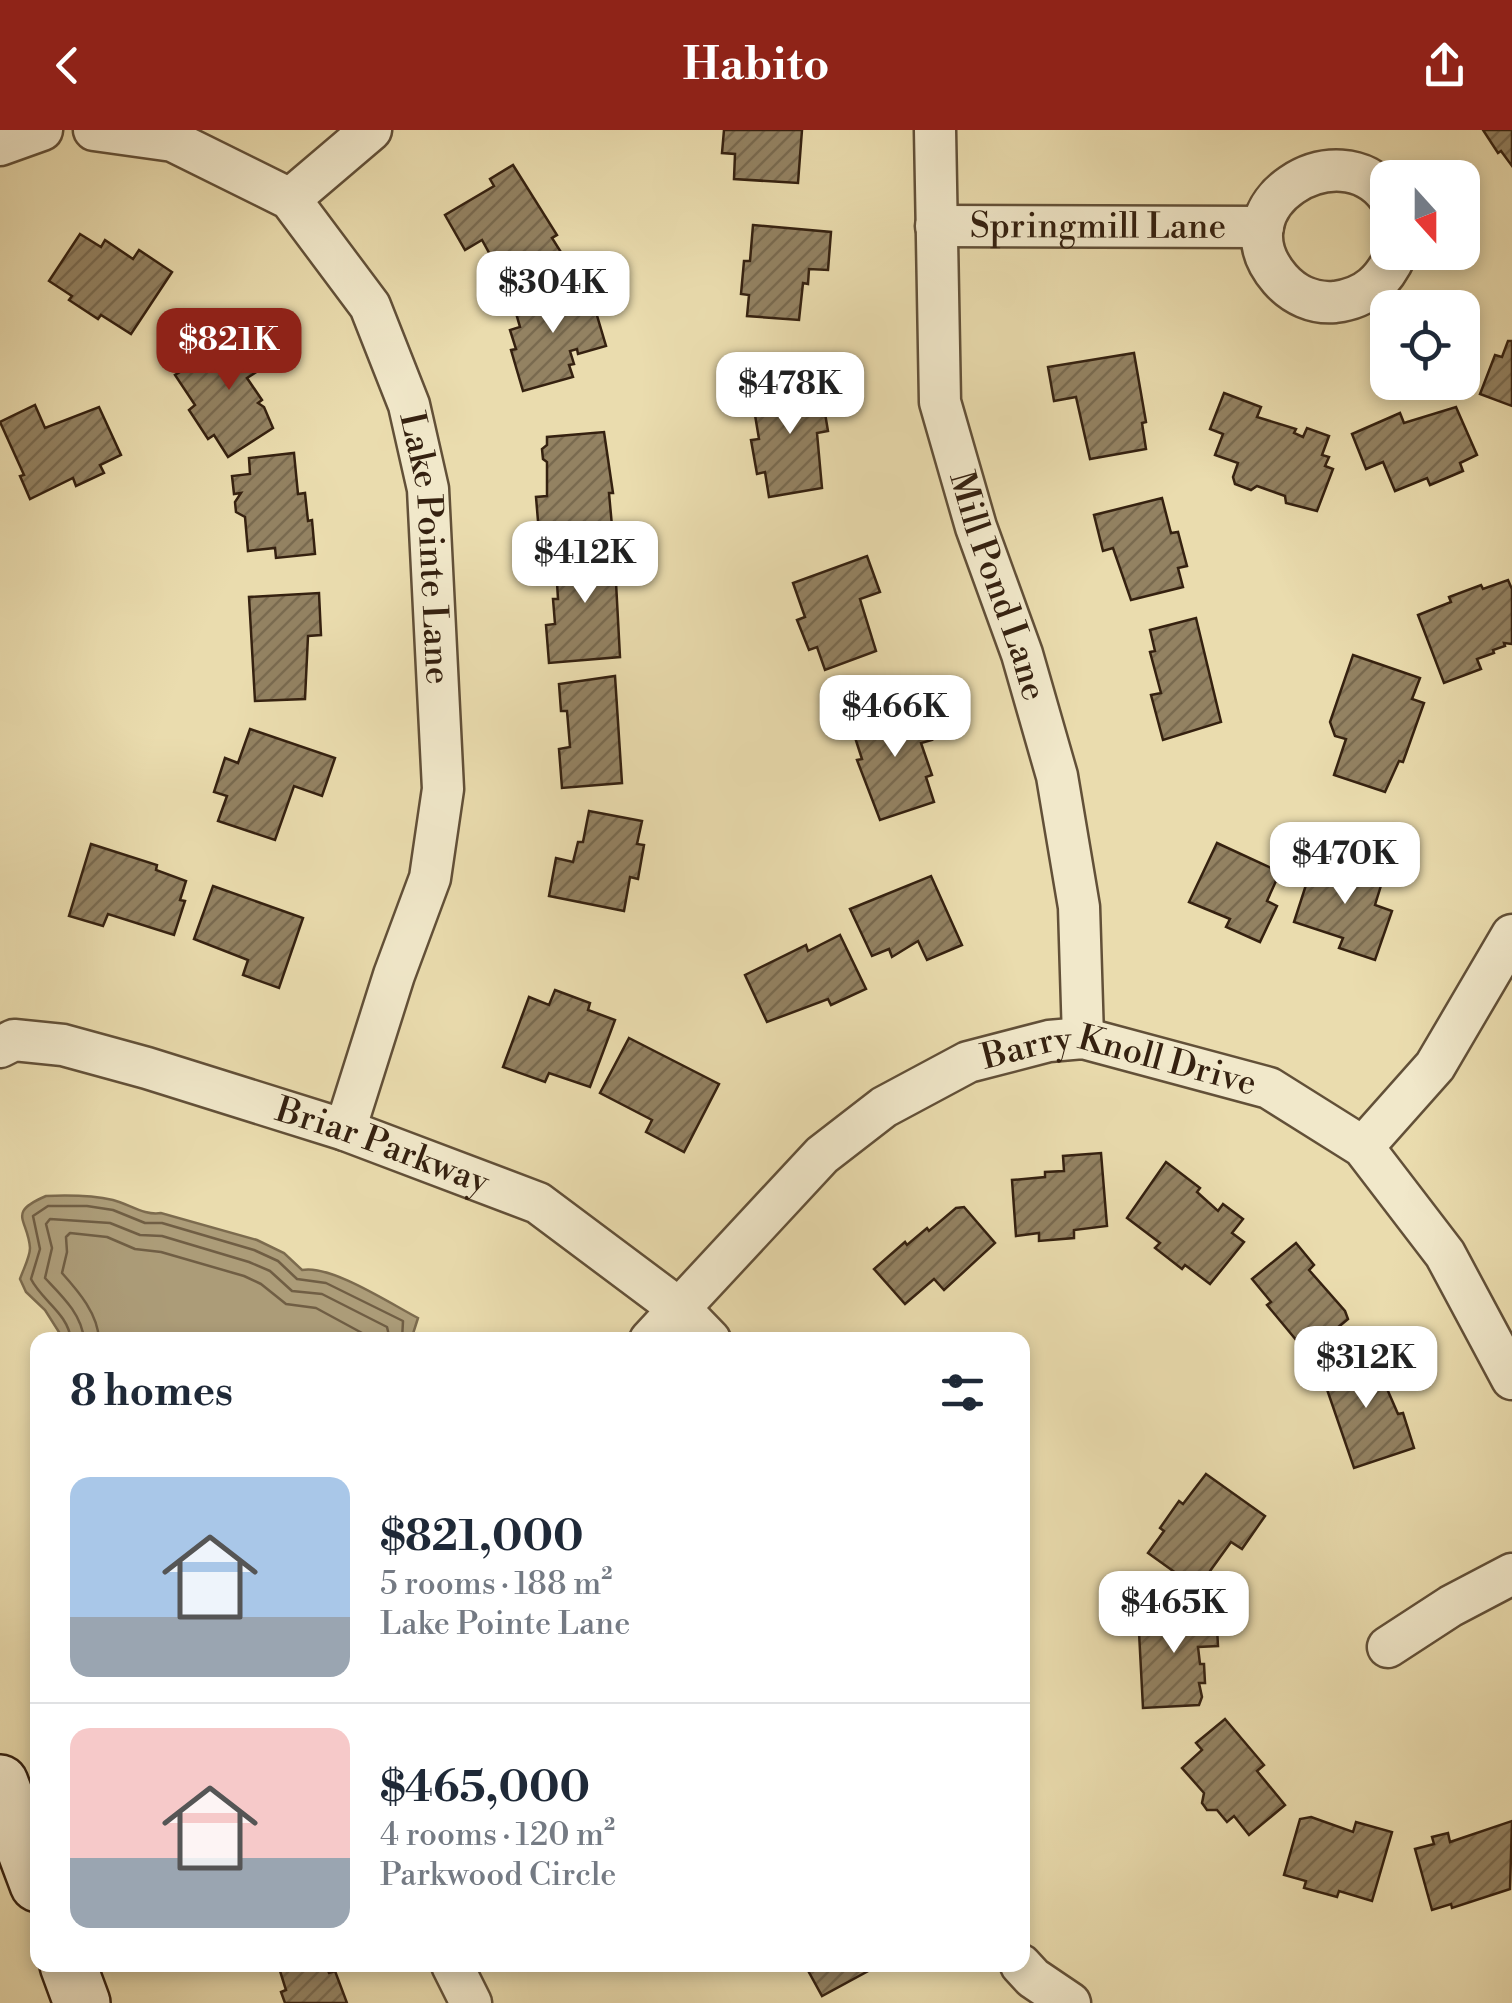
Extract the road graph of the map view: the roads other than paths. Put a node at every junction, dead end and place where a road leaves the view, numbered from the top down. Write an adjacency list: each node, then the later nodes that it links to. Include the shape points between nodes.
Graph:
1 (42, 130): 5 (street)
2 (94, 130): 7 (street, Lake Pointe Lane, via 174,141)
3 (371, 130): 7 (street)
4 (934, 130): 8 (street, Mill Pond Lane)
5 (0, 145)
6 (1370, 180): 9 (street, Springmill Lane, via 1342,166 1299,174 1281,187)
7 (290, 199): 14 (street, Lake Pointe Lane, via 370,306 409,405 428,489 443,789 430,878)
8 (936, 226): 9 (street, Springmill Lane); 13 (street, Mill Pond Lane, via 940,402 1057,776 1079,907)
9 (1263, 228): 10 (street, Springmill Lane, via 1264,250 1280,278 1306,298 1351,300 1372,290)
10 (1389, 270)
11 (1512, 935): 15 (street, via 1435,1066)
12 (5, 1037): 14 (street, Briar Parkway, via 130,1063)
13 (1083, 1038): 15 (street, Barry Knoll Drive, via 1269,1088); 16 (street, Barry Knoll Drive, via 968,1062 884,1107 822,1156)
14 (345, 1130): 16 (street, Briar Parkway, via 538,1204)
15 (1363, 1148): 19 (street, Barry Knoll Drive, via 1446,1254)
16 (680, 1310): 17 (street, Barry Knoll Drive); 18 (street, Briar Parkway)
17 (658, 1332)
18 (702, 1332)
19 (1512, 1379)
20 (1512, 1574): 21 (street)
21 (1388, 1647)
22 (0, 1783): 23 (street)
23 (30, 1863)
24 (71, 1972): 27 (street)
25 (456, 1972): 28 (street)
26 (1027, 1972): 29 (street)
27 (82, 2003)
28 (471, 2003)
29 (1070, 2003)

